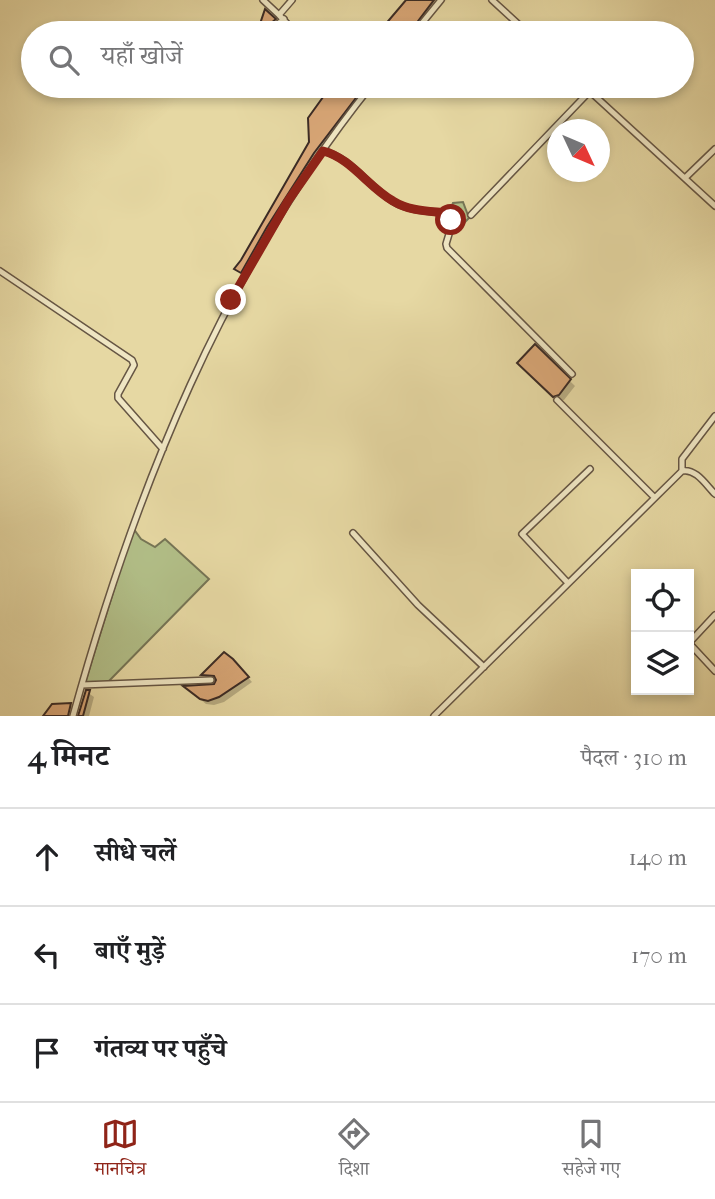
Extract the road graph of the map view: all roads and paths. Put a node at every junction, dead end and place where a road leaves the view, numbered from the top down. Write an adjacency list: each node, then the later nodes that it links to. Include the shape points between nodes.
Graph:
1 (263, 0): 5 (street)
2 (292, 0): 5 (street)
3 (440, 0): 8 (street)
4 (492, 0): 9 (street)
5 (281, 17): 6 (street); 7 (street)
6 (278, 21)
7 (285, 21)
8 (423, 21)
9 (515, 21)
10 (363, 98): 14 (street)
11 (583, 98): 17 (street)
12 (598, 98): 15 (street)
13 (715, 149): 15 (street)
14 (323, 151): 19 (street, via 336,154 405,208 449,214 452,224 446,247); 22 (street, via 288,201 231,300)
15 (685, 178): 16 (street)
16 (715, 206)
17 (471, 215)
18 (0, 271): 22 (street, via 132,360 134,365 118,398)
19 (572, 374)
20 (557, 400): 26 (street)
21 (715, 416): 24 (street, via 682,459)
22 (163, 449): 35 (street, via 134,520)
23 (590, 469): 28 (street, via 522,534)
24 (682, 471): 25 (street, via 694,472); 26 (street)
25 (715, 494)
26 (654, 497): 28 (street)
27 (353, 533): 32 (street, via 418,605)
28 (568, 583): 32 (street)
29 (715, 615): 30 (street)
30 (694, 638)
31 (694, 648): 33 (street)
32 (484, 667): 37 (street)
33 (715, 671)
34 (211, 680): 35 (street)
35 (82, 685): 36 (street)
36 (73, 716)
37 (434, 716)

